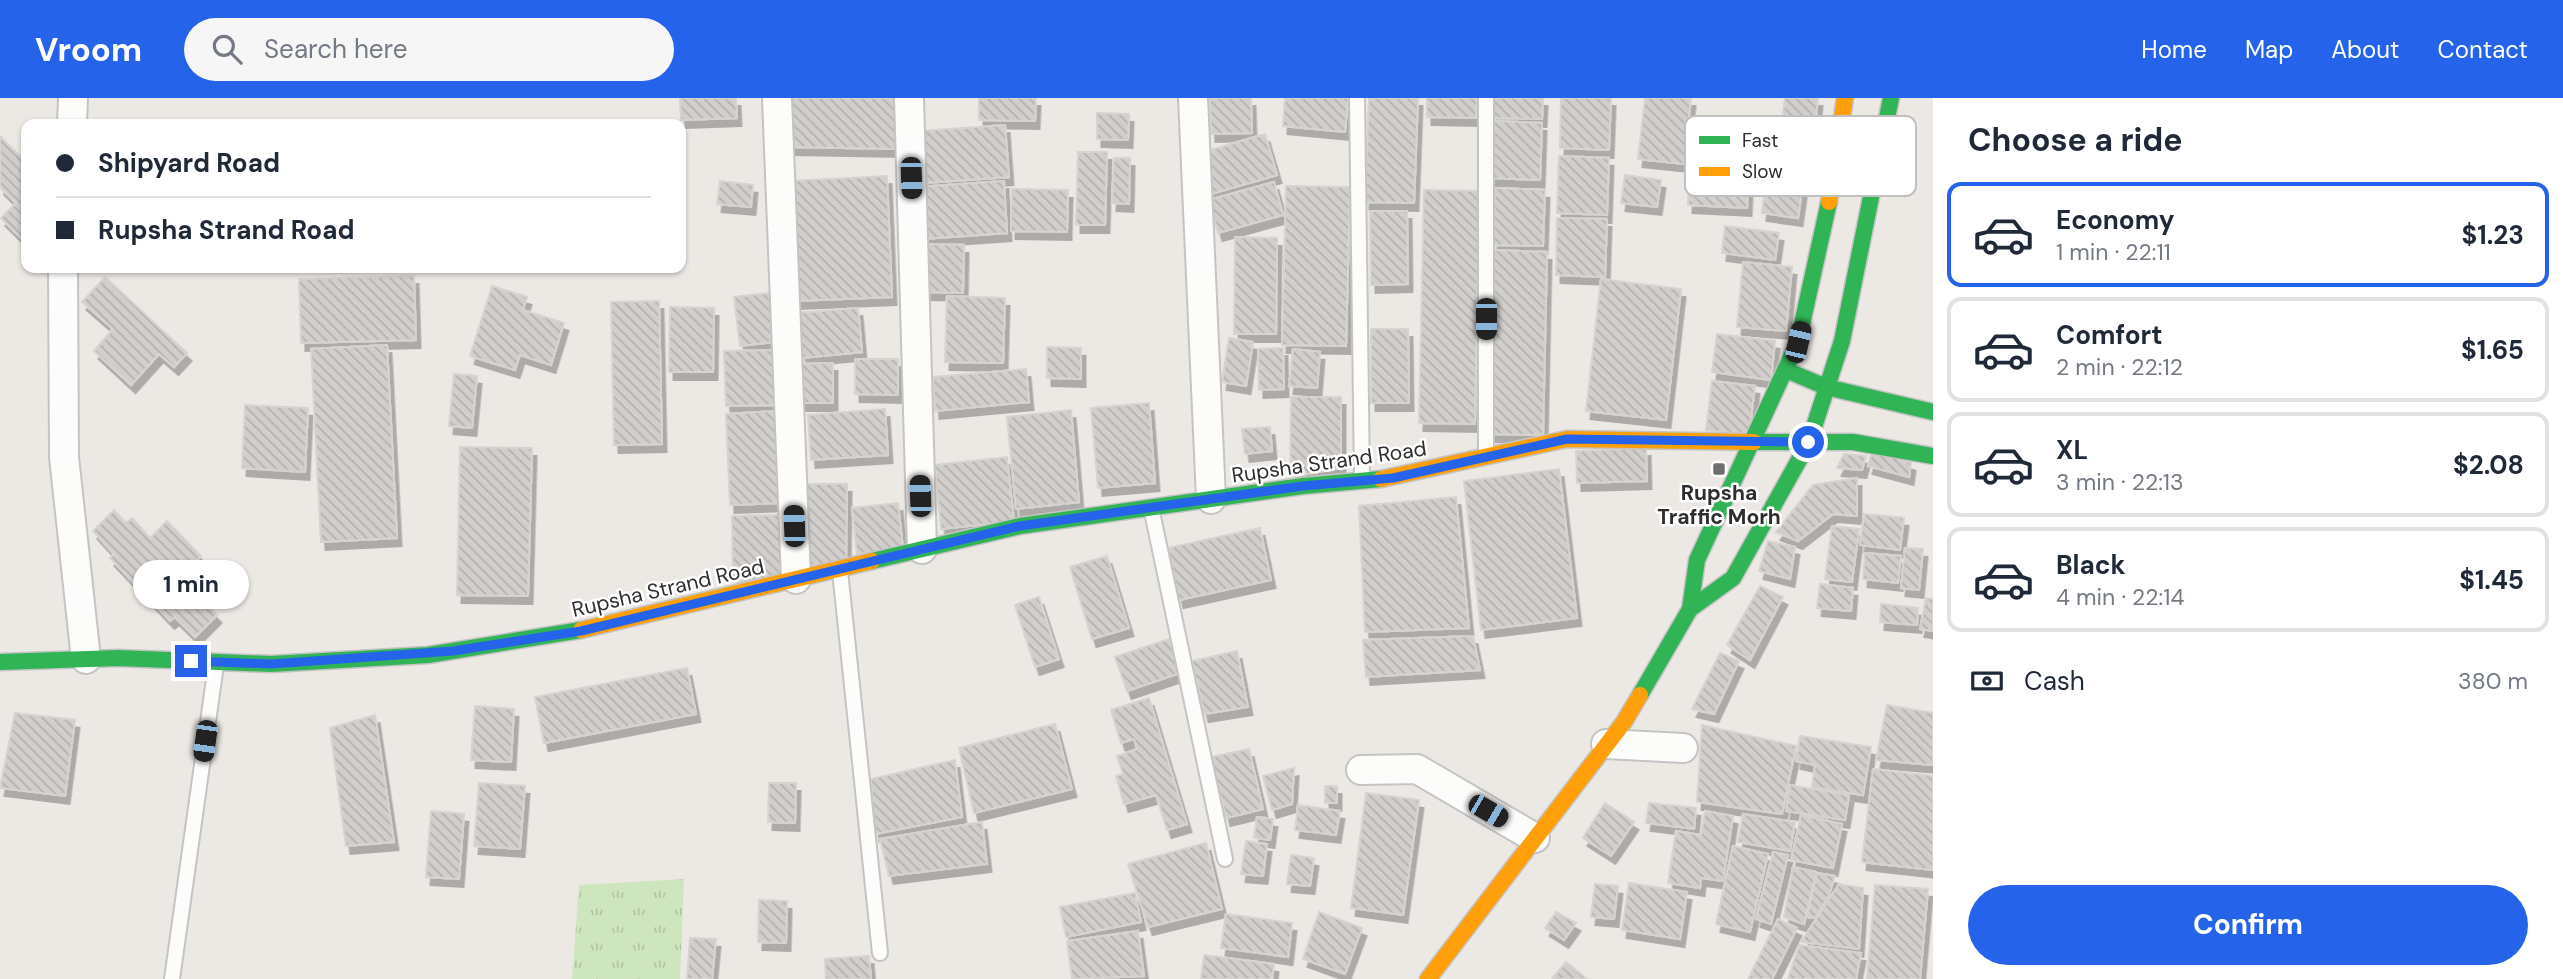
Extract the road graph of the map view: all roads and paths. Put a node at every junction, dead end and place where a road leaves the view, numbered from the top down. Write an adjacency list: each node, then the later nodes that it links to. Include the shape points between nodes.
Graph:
1 (73, 98): 11 (street)
2 (776, 98): 27 (street)
3 (909, 98): 25 (street)
4 (1193, 98): 23 (street)
5 (1357, 98): 22 (lane)
6 (1486, 98): 21 (lane)
7 (1845, 98): 9 (main road)
8 (1891, 98): 10 (main road)
9 (1842, 116)
10 (1887, 116)
11 (72, 119)
12 (1830, 196): 15 (main road, via 1798,342)
13 (1871, 196): 16 (main road, via 1842,341)
14 (63, 273): 29 (street, via 64,457)
15 (1786, 370): 16 (main road); 18 (main road)
16 (1826, 387): 17 (main road); 19 (main road)
17 (1933, 412)
18 (1754, 442): 19 (main road, Rupsha Strand Road); 21 (main road, Rupsha Strand Road, via 1567,439); 28 (main road, via 1697,560)
19 (1808, 442): 20 (main road, Rupsha Strand Road, via 1853,442); 28 (main road, via 1733,578)
20 (1933, 456)
21 (1486, 457): 22 (main road, Rupsha Strand Road)
22 (1362, 481): 23 (main road, Rupsha Strand Road)
23 (1211, 499): 24 (main road, Rupsha Strand Road)
24 (1151, 508): 25 (main road, Rupsha Strand Road, via 1020,526); 36 (lane)
25 (922, 549): 26 (main road, Rupsha Strand Road)
26 (840, 569): 27 (main road, Rupsha Strand Road); 37 (lane)
27 (796, 579): 31 (main road, Rupsha Strand Road, via 581,631 428,655 271,664)
28 (1690, 609): 32 (main road)
29 (86, 659): 30 (main road, Rupsha Strand Road); 31 (main road, Rupsha Strand Road)
30 (0, 662)
31 (216, 662): 38 (lane)
32 (1606, 744): 33 (street); 35 (main road)
33 (1683, 748)
34 (1361, 770): 35 (street, via 1417,769)
35 (1535, 838): 39 (main road)
36 (1225, 859)
37 (880, 953)
38 (172, 979)
39 (1428, 979)

